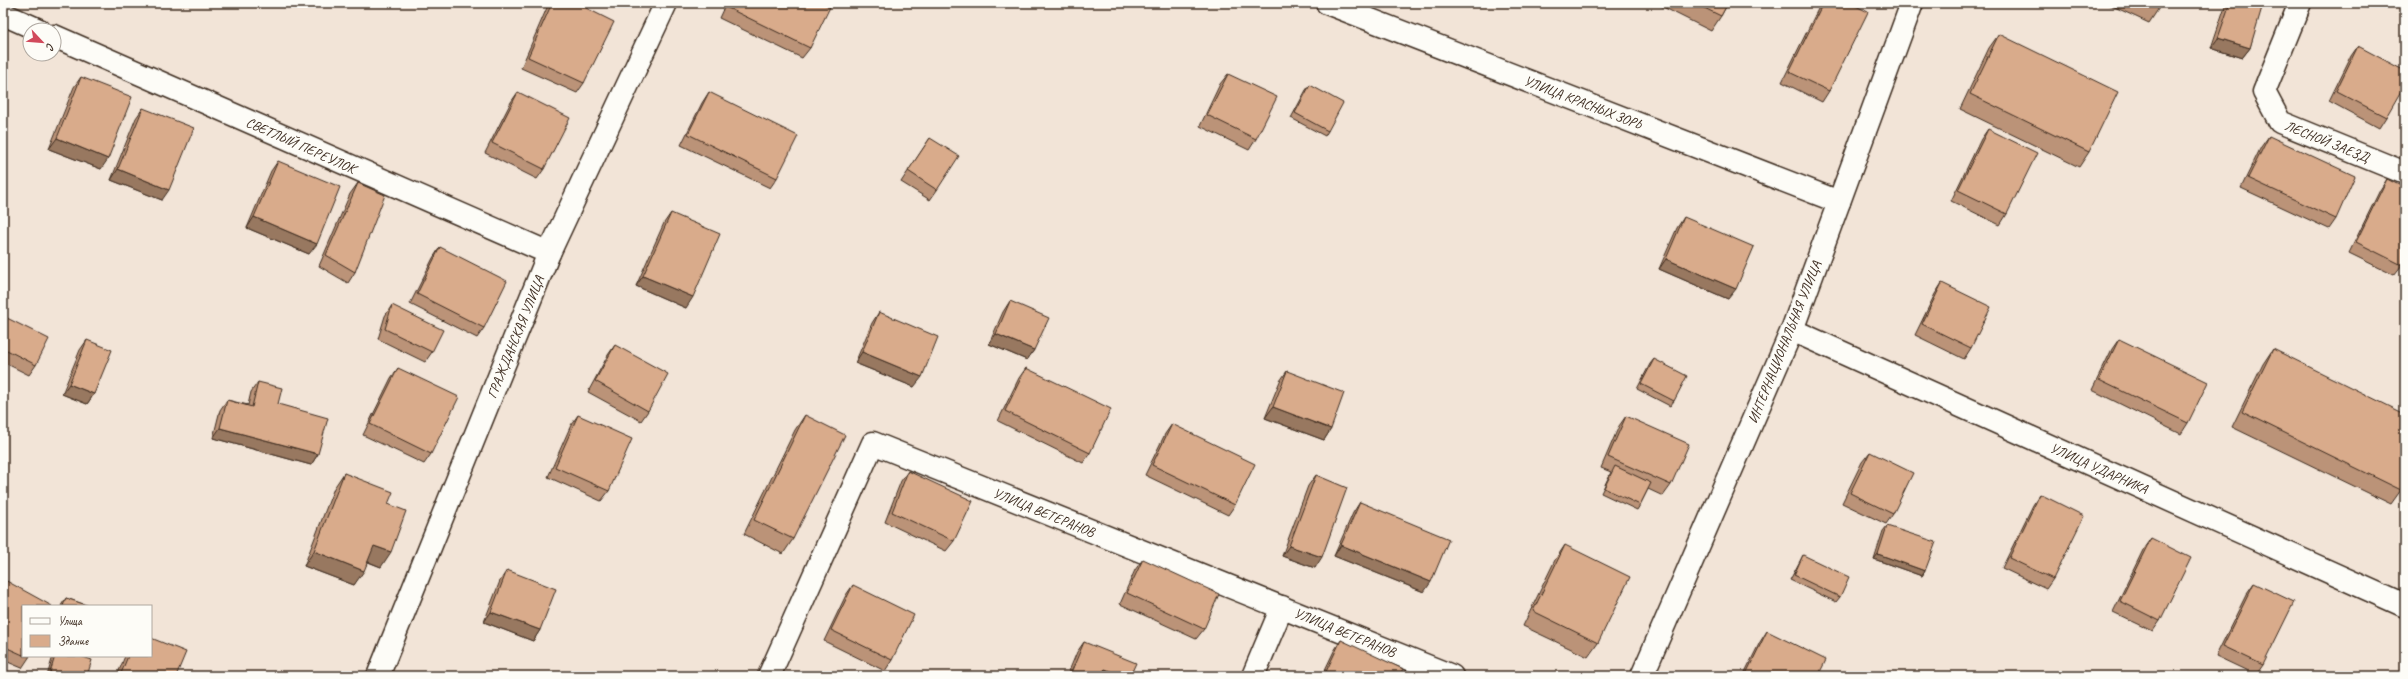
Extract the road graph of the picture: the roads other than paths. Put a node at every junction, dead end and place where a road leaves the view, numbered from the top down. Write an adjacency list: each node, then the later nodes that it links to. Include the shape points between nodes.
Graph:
1 (666, 3): 10 (street, ГРАЖДАНСКАЯ УЛИЦА)
2 (1327, 3): 9 (street, УЛИЦА КРАСНЫХ ЗОРЬ)
3 (1912, 3): 9 (street, ИНТЕРНАЦИОНАЛЬНАЯ УЛИЦА)
4 (2300, 3): 8 (street, ЛЕСНОЙ ЗАЕЗД, via 2264,92 2280,122)
5 (3, 14): 6 (street)
6 (22, 22)
7 (62, 40): 10 (street, СВЕТЛЫЙ ПЕРЕУЛОК)
8 (2405, 173)
9 (1839, 202): 11 (street, ИНТЕРНАЦИОНАЛЬНАЯ УЛИЦА)
10 (549, 253): 14 (street, ГРАЖДАНСКАЯ УЛИЦА)
11 (1792, 330): 12 (street, УЛИЦА УДАРНИКА); 18 (street, ИНТЕРНАЦИОНАЛЬНАЯ УЛИЦА)
12 (2405, 606)
13 (1282, 607): 15 (street, УЛИЦА ВЕТЕРАНОВ, via 873,443); 16 (street); 17 (street, УЛИЦА ВЕТЕРАНОВ)
14 (378, 676)
15 (769, 676)
16 (1253, 676)
17 (1452, 676)
18 (1642, 676)

